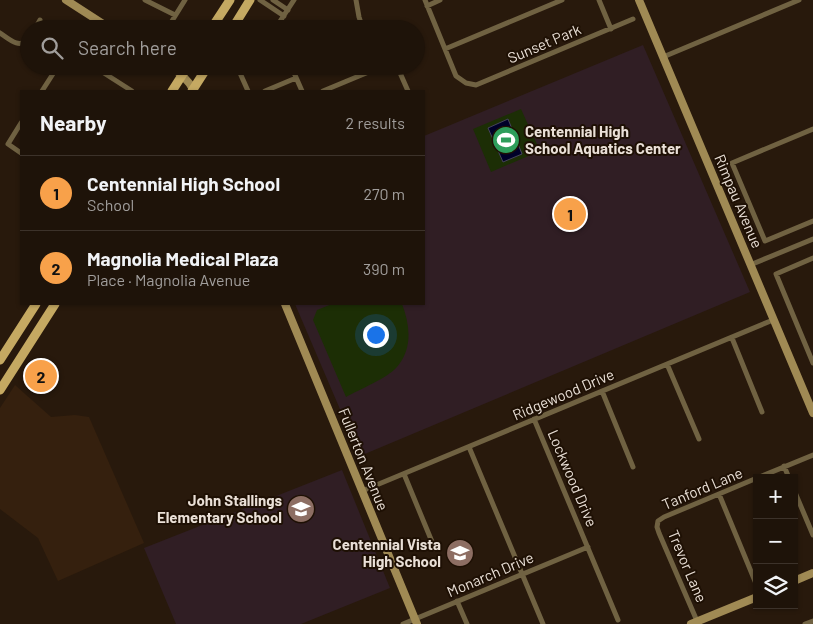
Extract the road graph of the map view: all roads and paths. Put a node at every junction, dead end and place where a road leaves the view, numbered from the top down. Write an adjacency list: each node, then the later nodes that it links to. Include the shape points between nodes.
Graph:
1 (66, 0): 20 (main road)
2 (145, 0): 17 (street)
3 (185, 0): 17 (street)
4 (230, 0): 22 (main road)
5 (250, 0): 23 (main road)
6 (260, 0): 18 (street)
7 (272, 0): 16 (street)
8 (294, 0): 16 (street)
9 (356, 0): 25 (street)
10 (440, 0): 15 (street)
11 (562, 0): 29 (street)
12 (599, 0): 26 (street)
13 (640, 0): 30 (main road, Rimpau Avenue)
14 (799, 0): 30 (street)
15 (426, 3): 29 (street)
16 (288, 10): 18 (street)
17 (175, 15): 21 (street)
18 (284, 16): 24 (street)
19 (633, 19): 26 (street, Sunset Park)
20 (97, 20)
21 (172, 20)
22 (217, 20)
23 (238, 20)
24 (281, 20)
25 (359, 20)
26 (611, 29): 29 (street, Sunset Park, via 476,85 456,76)
27 (0, 34): 28 (street)
28 (20, 44)
29 (445, 49)
30 (663, 56): 56 (main road, Rimpau Avenue)
31 (52, 75): 40 (street)
32 (107, 75): 41 (street)
33 (182, 75): 42 (main road); 43 (main road)
34 (203, 75): 44 (main road)
35 (241, 75): 45 (street)
36 (295, 75): 39 (street)
37 (361, 75): 48 (street)
38 (402, 75): 49 (street)
39 (296, 78): 46 (street); 47 (street)
40 (43, 90)
41 (128, 90)
42 (173, 90)
43 (192, 90)
44 (194, 90)
45 (248, 90)
46 (267, 90)
47 (302, 90)
48 (325, 90)
49 (408, 90)
50 (20, 125): 52 (street, via 8,144)
51 (813, 130): 53 (street, via 732,163 765,240)
52 (20, 152)
53 (813, 221)
54 (813, 238): 56 (street)
55 (813, 258): 63 (street, via 776,274)
56 (750, 265): 60 (main road, Rimpau Avenue)
57 (35, 305): 62 (main road)
58 (54, 305): 66 (main road)
59 (285, 305): 81 (main road, Fullerton Avenue)
60 (774, 320): 61 (street, Ridgewood Drive); 70 (main road, Rimpau Avenue)
61 (732, 338): 64 (street, Ridgewood Drive); 69 (street)
62 (0, 360)
63 (813, 363)
64 (667, 364): 68 (street, Ridgewood Drive); 72 (street)
65 (0, 365): 66 (main road)
66 (11, 372): 67 (main road)
67 (0, 390)
68 (602, 391): 71 (street, Ridgewood Drive); 76 (street)
69 (762, 412)
70 (813, 413)
71 (534, 420): 73 (street, Ridgewood Drive); 86 (street, Lockwood Drive)
72 (699, 439)
73 (469, 447): 77 (street, Ridgewood Drive); 89 (street)
74 (813, 455): 75 (street, Tanford Lane)
75 (784, 466): 78 (street, Tanford Lane); 79 (street)
76 (633, 467)
77 (404, 474): 81 (street, Ridgewood Drive); 87 (street)
78 (766, 474)
79 (787, 474)
80 (753, 480): 82 (street, Tanford Lane)
81 (362, 491): 95 (main road, Fullerton Avenue)
82 (719, 494): 84 (street, Tanford Lane); 90 (street)
83 (798, 500): 85 (street)
84 (658, 521): 97 (street, Trevor Lane, via 659,533)
85 (813, 536)
86 (588, 547): 89 (street, Monarch Drive); 94 (street, Lockwood Drive)
87 (435, 549)
88 (813, 573): 91 (main road)
89 (522, 574): 93 (street, Monarch Drive); 100 (street)
90 (753, 576)
91 (798, 579)
92 (753, 599): 97 (main road)
93 (457, 601): 95 (street, Monarch Drive); 99 (street)
94 (618, 620)
95 (416, 621): 98 (street, Monarch Drive)
96 (813, 621): 101 (street)
97 (694, 623)
98 (403, 624)
99 (467, 624)
100 (543, 624)
101 (805, 624)

